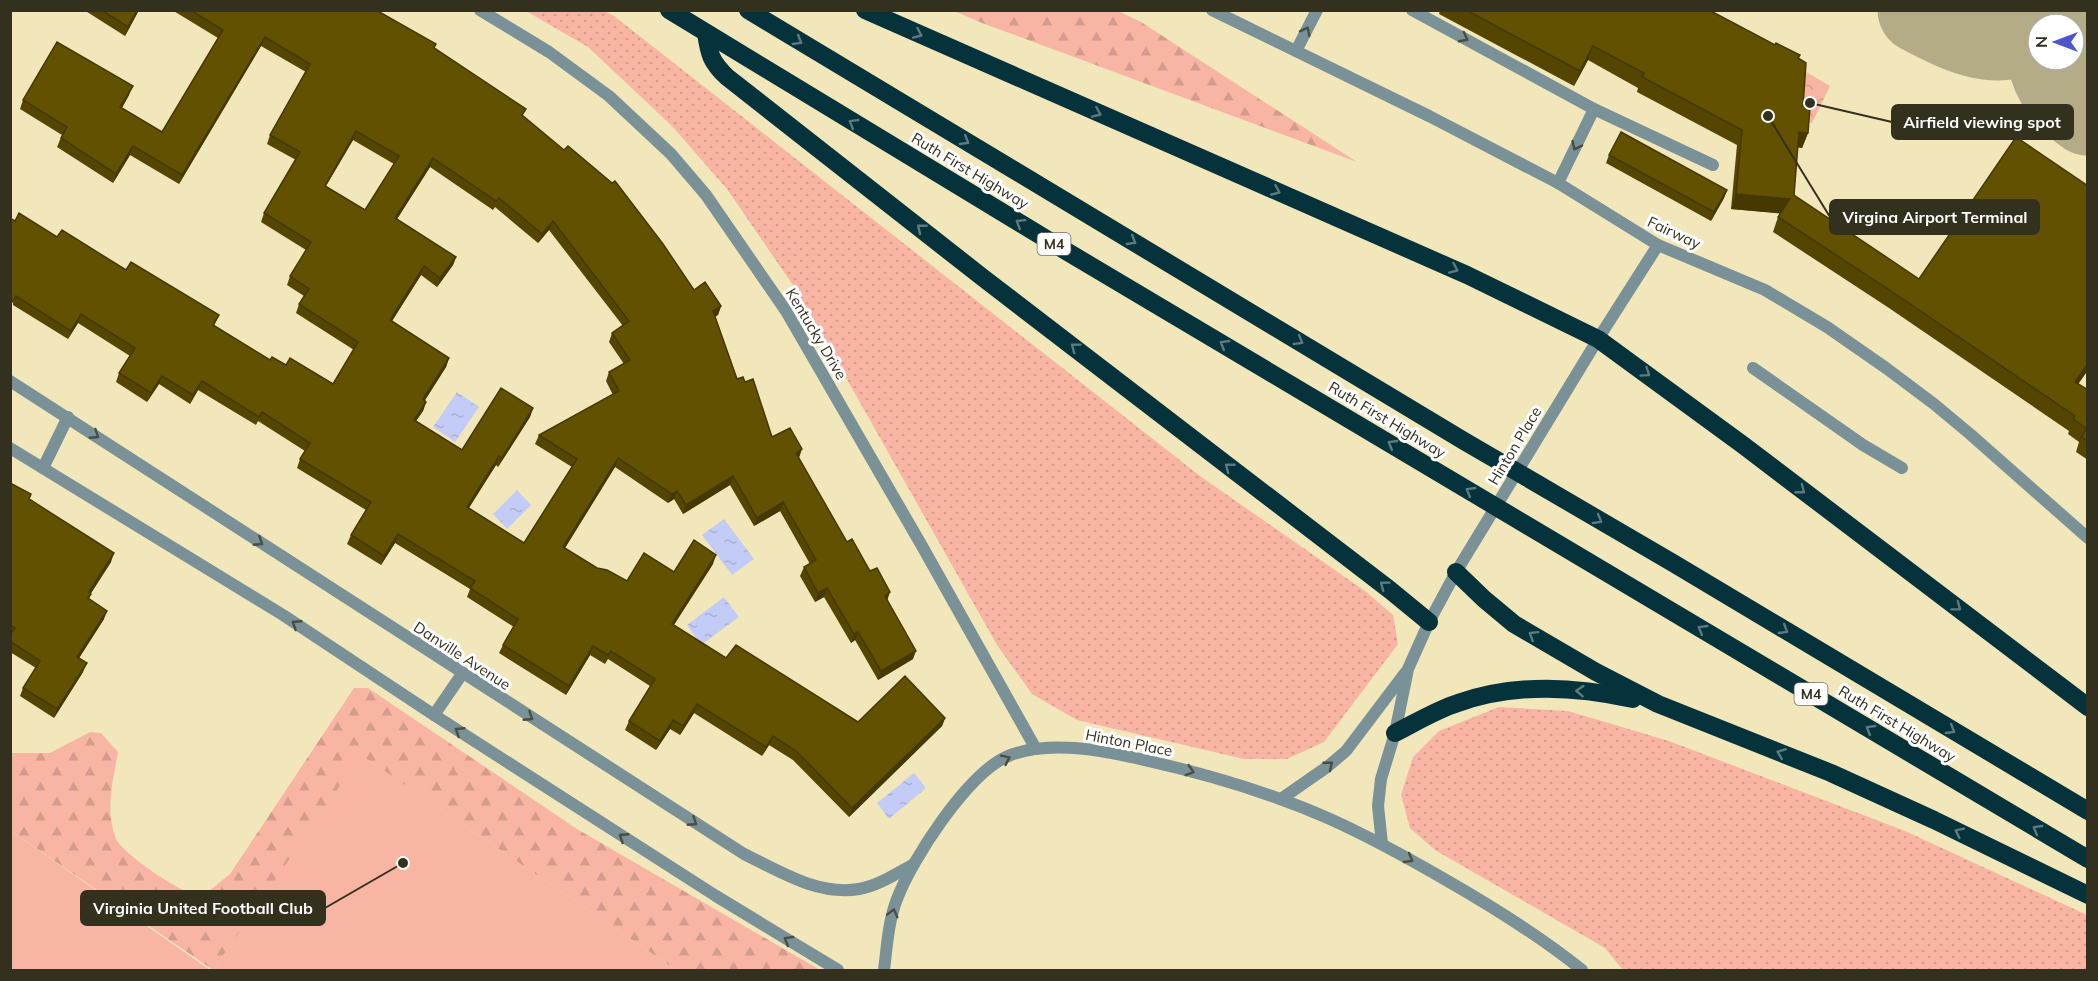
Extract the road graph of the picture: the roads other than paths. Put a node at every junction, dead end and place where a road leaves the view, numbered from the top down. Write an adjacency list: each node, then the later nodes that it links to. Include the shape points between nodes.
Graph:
1 (480, 10): 30 (street, Kentucky Drive, via 549,52 609,96 671,154 706,195 786,311)
2 (669, 10): 8 (highway, Ruth First Highway / M4)
3 (748, 10): 32 (highway, Ruth First Highway, one-way to 32)
4 (865, 10): 14 (highway, one-way to 14, via 1467,275)
5 (1212, 10): 9 (street, Fairway)
6 (1317, 10): 9 (street, one-way to 6)
7 (1412, 10): 10 (street, one-way to 10)
8 (706, 33): 23 (highway, one-way to 8, via 727,77 713,64); 34 (highway, Ruth First Highway / M4, one-way to 8)
9 (1296, 51): 12 (street, Fairway)
10 (1594, 109): 11 (street); 12 (street, one-way to 12)
11 (1713, 165)
12 (1558, 183): 13 (street, Fairway)
13 (1659, 245): 14 (street, Hinton Place); 21 (street, Fairway, via 1765,290 1827,327 1943,412)
14 (1598, 339): 22 (street, Hinton Place); 27 (highway, one-way to 27)
15 (1753, 368): 20 (street)
16 (10, 381): 17 (street, Danville Avenue)
17 (68, 417): 19 (street); 25 (street, Danville Avenue, one-way to 25)
18 (10, 448): 19 (street)
19 (43, 468): 28 (street, one-way to 19, via 283,615)
20 (1902, 468)
21 (2088, 538)
22 (1456, 572): 23 (street, Hinton Place); 26 (highway, one-way to 22, via 1514,624)
23 (1429, 622): 24 (street, Hinton Place)
24 (1408, 669): 29 (street, Hinton Place); 31 (street, Hinton Place, one-way to 24, via 1346,751)
25 (462, 674): 28 (street); 35 (street, Danville Avenue, one-way to 35, via 744,854 799,881 833,889 860,889)
26 (1658, 704): 29 (highway, one-way to 29, via 1605,693 1550,688 1503,691 1457,703); 36 (highway, one-way to 26, via 1831,774)
27 (2088, 707)
28 (434, 715): 37 (street, one-way to 28)
29 (1395, 734): 33 (street, Hinton Place, via 1381,779 1378,806)
30 (1035, 749): 31 (street, Hinton Place, one-way to 31, via 1113,753 1174,766); 35 (street, Hinton Place, one-way to 30, via 940,822 982,775 1005,757)
31 (1281, 799): 33 (street, Hinton Place)
32 (2088, 811)
33 (1382, 844): 39 (street, Hinton Place, one-way to 39, via 1487,904)
34 (2088, 859)
35 (914, 864): 38 (street, Hinton Place, one-way to 35, via 897,900)
36 (2088, 895)
37 (838, 970)
38 (884, 970)
39 (1582, 970)

